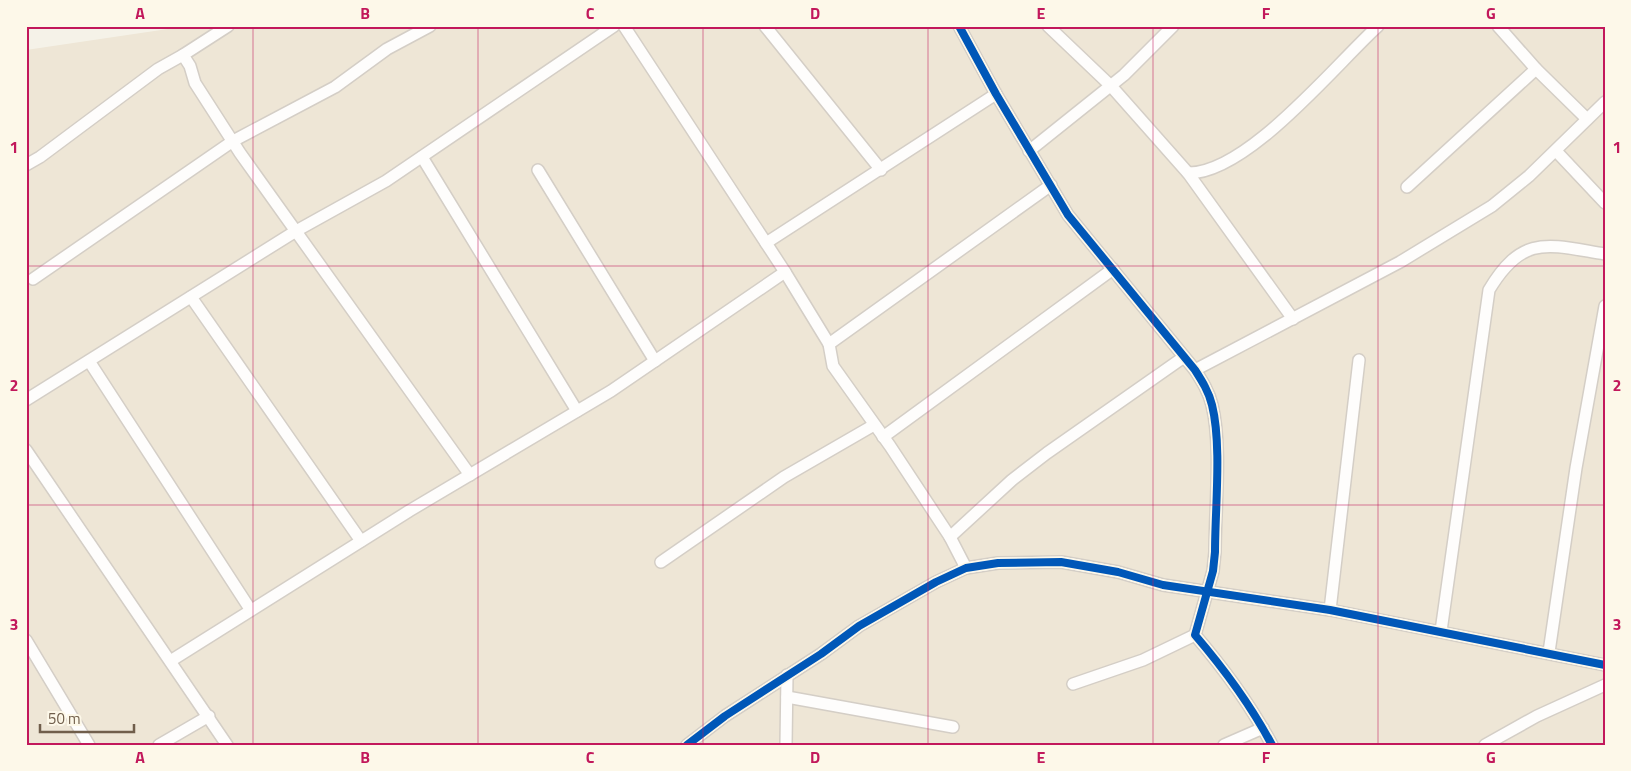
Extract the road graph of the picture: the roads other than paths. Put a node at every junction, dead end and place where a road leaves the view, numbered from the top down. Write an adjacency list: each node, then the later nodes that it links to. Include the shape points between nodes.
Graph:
1 (228, 26): 11 (street)
2 (430, 26): 17 (street, via 387,49 335,87)
3 (614, 26): 20 (street)
4 (624, 26): 29 (street)
5 (765, 26): 23 (street)
6 (959, 26): 14 (street)
7 (1048, 26): 13 (street)
8 (1173, 26): 13 (street)
9 (1498, 26): 12 (street)
10 (1376, 27): 24 (street, via 1272,129 1234,158 1208,170)
11 (183, 56): 17 (street); 21 (street, via 158,69)
12 (1536, 69): 16 (street); 26 (street)
13 (1111, 86): 18 (street); 24 (street)
14 (996, 94): 18 (street); 23 (street)
15 (1605, 102): 16 (street)
16 (1587, 119): 19 (street)
17 (233, 141): 28 (street); 33 (street)
18 (1029, 151): 25 (street)
19 (1556, 151): 27 (street); 36 (street, via 1492,206 1400,262)
20 (422, 157): 28 (street); 45 (street)
21 (26, 165)
22 (538, 170): 42 (street)
23 (881, 170): 29 (street)
24 (1188, 173): 36 (street)
25 (1051, 185): 31 (street, via 1068,215); 38 (street)
26 (1407, 187)
27 (1605, 203)
28 (296, 231): 34 (street); 49 (street)
29 (766, 243): 32 (street)
30 (1605, 254): 57 (street, via 1552,246 1529,249 1507,264 1489,290)
31 (1113, 269): 39 (street); 47 (street)
32 (785, 272): 38 (street); 42 (street)
33 (33, 279)
34 (191, 297): 41 (street); 51 (street)
35 (1605, 306): 37 (street)
36 (1293, 319): 43 (street)
37 (1602, 336): 60 (street)
38 (829, 344): 46 (street, via 833,366)
39 (1184, 357): 43 (street); 50 (street, via 1047,452)
40 (1360, 360): 56 (street)
41 (89, 361): 44 (street); 55 (street)
42 (655, 361): 45 (street)
43 (1195, 370): 54 (street, via 1212,404 1216,430 1215,552)
44 (26, 400)
45 (578, 411): 49 (street)
46 (874, 425): 47 (street); 52 (street, via 784,477)
47 (883, 437): 50 (street)
48 (26, 450): 61 (street)
49 (470, 475): 51 (street)
50 (950, 537): 53 (street)
51 (361, 540): 55 (street)
52 (661, 562)
53 (966, 568): 54 (street, via 998,563 1062,562); 63 (street, via 859,626)
54 (1207, 592): 56 (street); 58 (street)
55 (250, 609): 61 (street)
56 (1330, 610): 57 (street)
57 (1441, 631): 60 (street)
58 (1195, 635): 64 (street, via 1143,660); 69 (street, via 1225,670)
59 (26, 640): 70 (street)
60 (1549, 652): 62 (street)
61 (172, 660): 67 (street)
62 (1605, 665)
63 (787, 675): 66 (street); 73 (street)
64 (1073, 684)
65 (1605, 685): 77 (street, via 1537,716)
66 (787, 697): 68 (street); 74 (street)
67 (209, 716): 71 (street); 72 (street)
68 (953, 727)
69 (1263, 728): 75 (street); 76 (street)
70 (89, 745)
71 (159, 745)
72 (227, 745)
73 (687, 745)
74 (786, 745)
75 (1224, 745)
76 (1272, 745)
77 (1485, 745)

